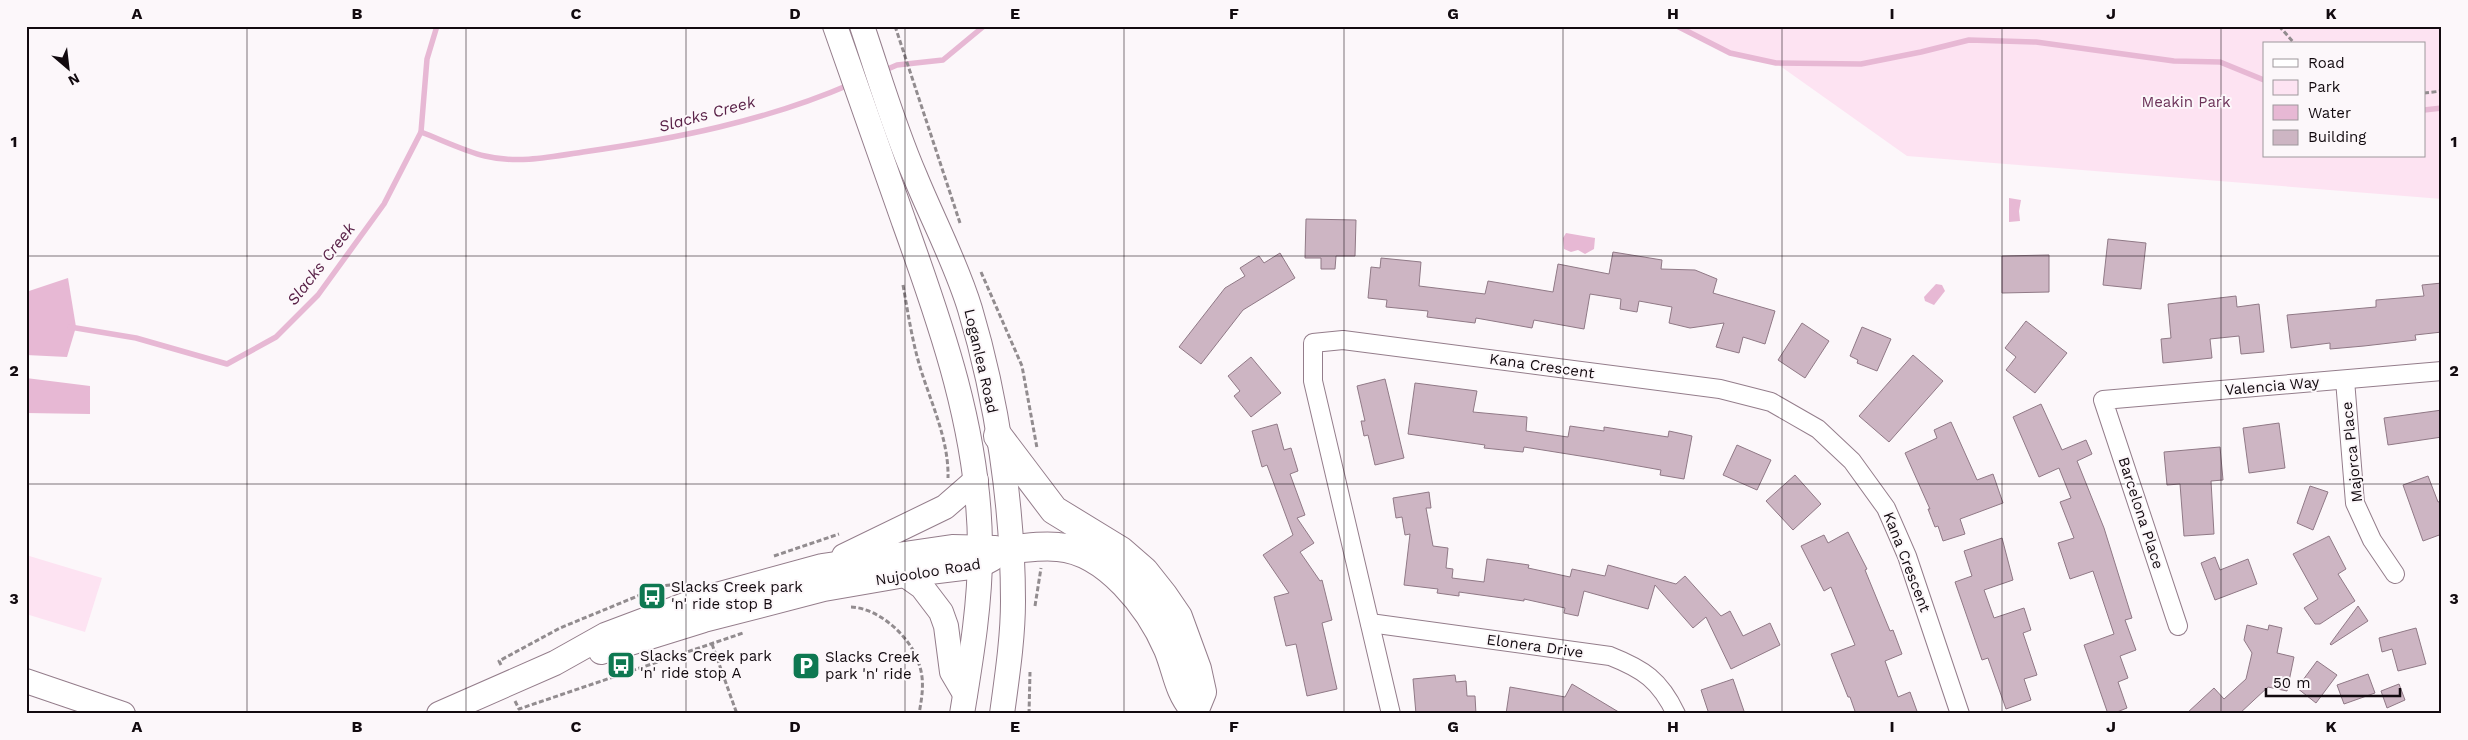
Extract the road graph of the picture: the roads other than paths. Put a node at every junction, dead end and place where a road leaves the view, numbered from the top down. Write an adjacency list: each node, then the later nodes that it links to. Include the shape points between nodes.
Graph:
1 (835, 26): 7 (main road, Loganlea Road, via 934,306 959,387)
2 (862, 26): 6 (main road, Loganlea Road, via 914,175 970,308)
3 (2442, 371): 4 (street, Valencia Way)
4 (2345, 380): 5 (street, Valencia Way); 11 (street, Majorca Place, via 2355,503 2372,540)
5 (2103, 400): 14 (street, Barcelona Place)
6 (998, 436): 8 (main road, Loganlea Road); 18 (highway, via 1054,510 1121,550 1163,595 1178,617 1198,669 1202,692)
7 (976, 480): 9 (main road, Loganlea Road); 10 (main road, via 945,507)
8 (1012, 549): 9 (main road, Nujooloo Road); 18 (highway, via 1059,546 1077,551 1110,570 1128,586 1158,628 1183,695); 21 (main road, Loganlea Road, via 1009,669)
9 (980, 556): 10 (main road, Nujooloo Road, via 952,546); 12 (main road, Nujooloo Road); 17 (main road, Loganlea Road)
10 (822, 566): 15 (main road, Nujooloo Road, via 698,600 605,636)
11 (2395, 574)
12 (905, 575): 15 (main road, Nujooloo Road, via 824,589); 17 (main road, via 922,587 941,612 952,672)
13 (1370, 623): 22 (street, Kana Crescent); 23 (street, Elonera Drive, via 1610,656 1638,667 1659,685); 24 (street, Kana Crescent, via 1313,381 1313,343 1343,340 1720,389 1771,402 1818,429 1852,461 1886,508 1907,556)
14 (2178, 626)
15 (556, 663): 20 (main road, Nujooloo Road)
16 (26, 681): 19 (main road)
17 (964, 704)
18 (1193, 711)
19 (123, 714)
20 (439, 714)
21 (1002, 714)
22 (1391, 714)
23 (1676, 714)
24 (1960, 714)

